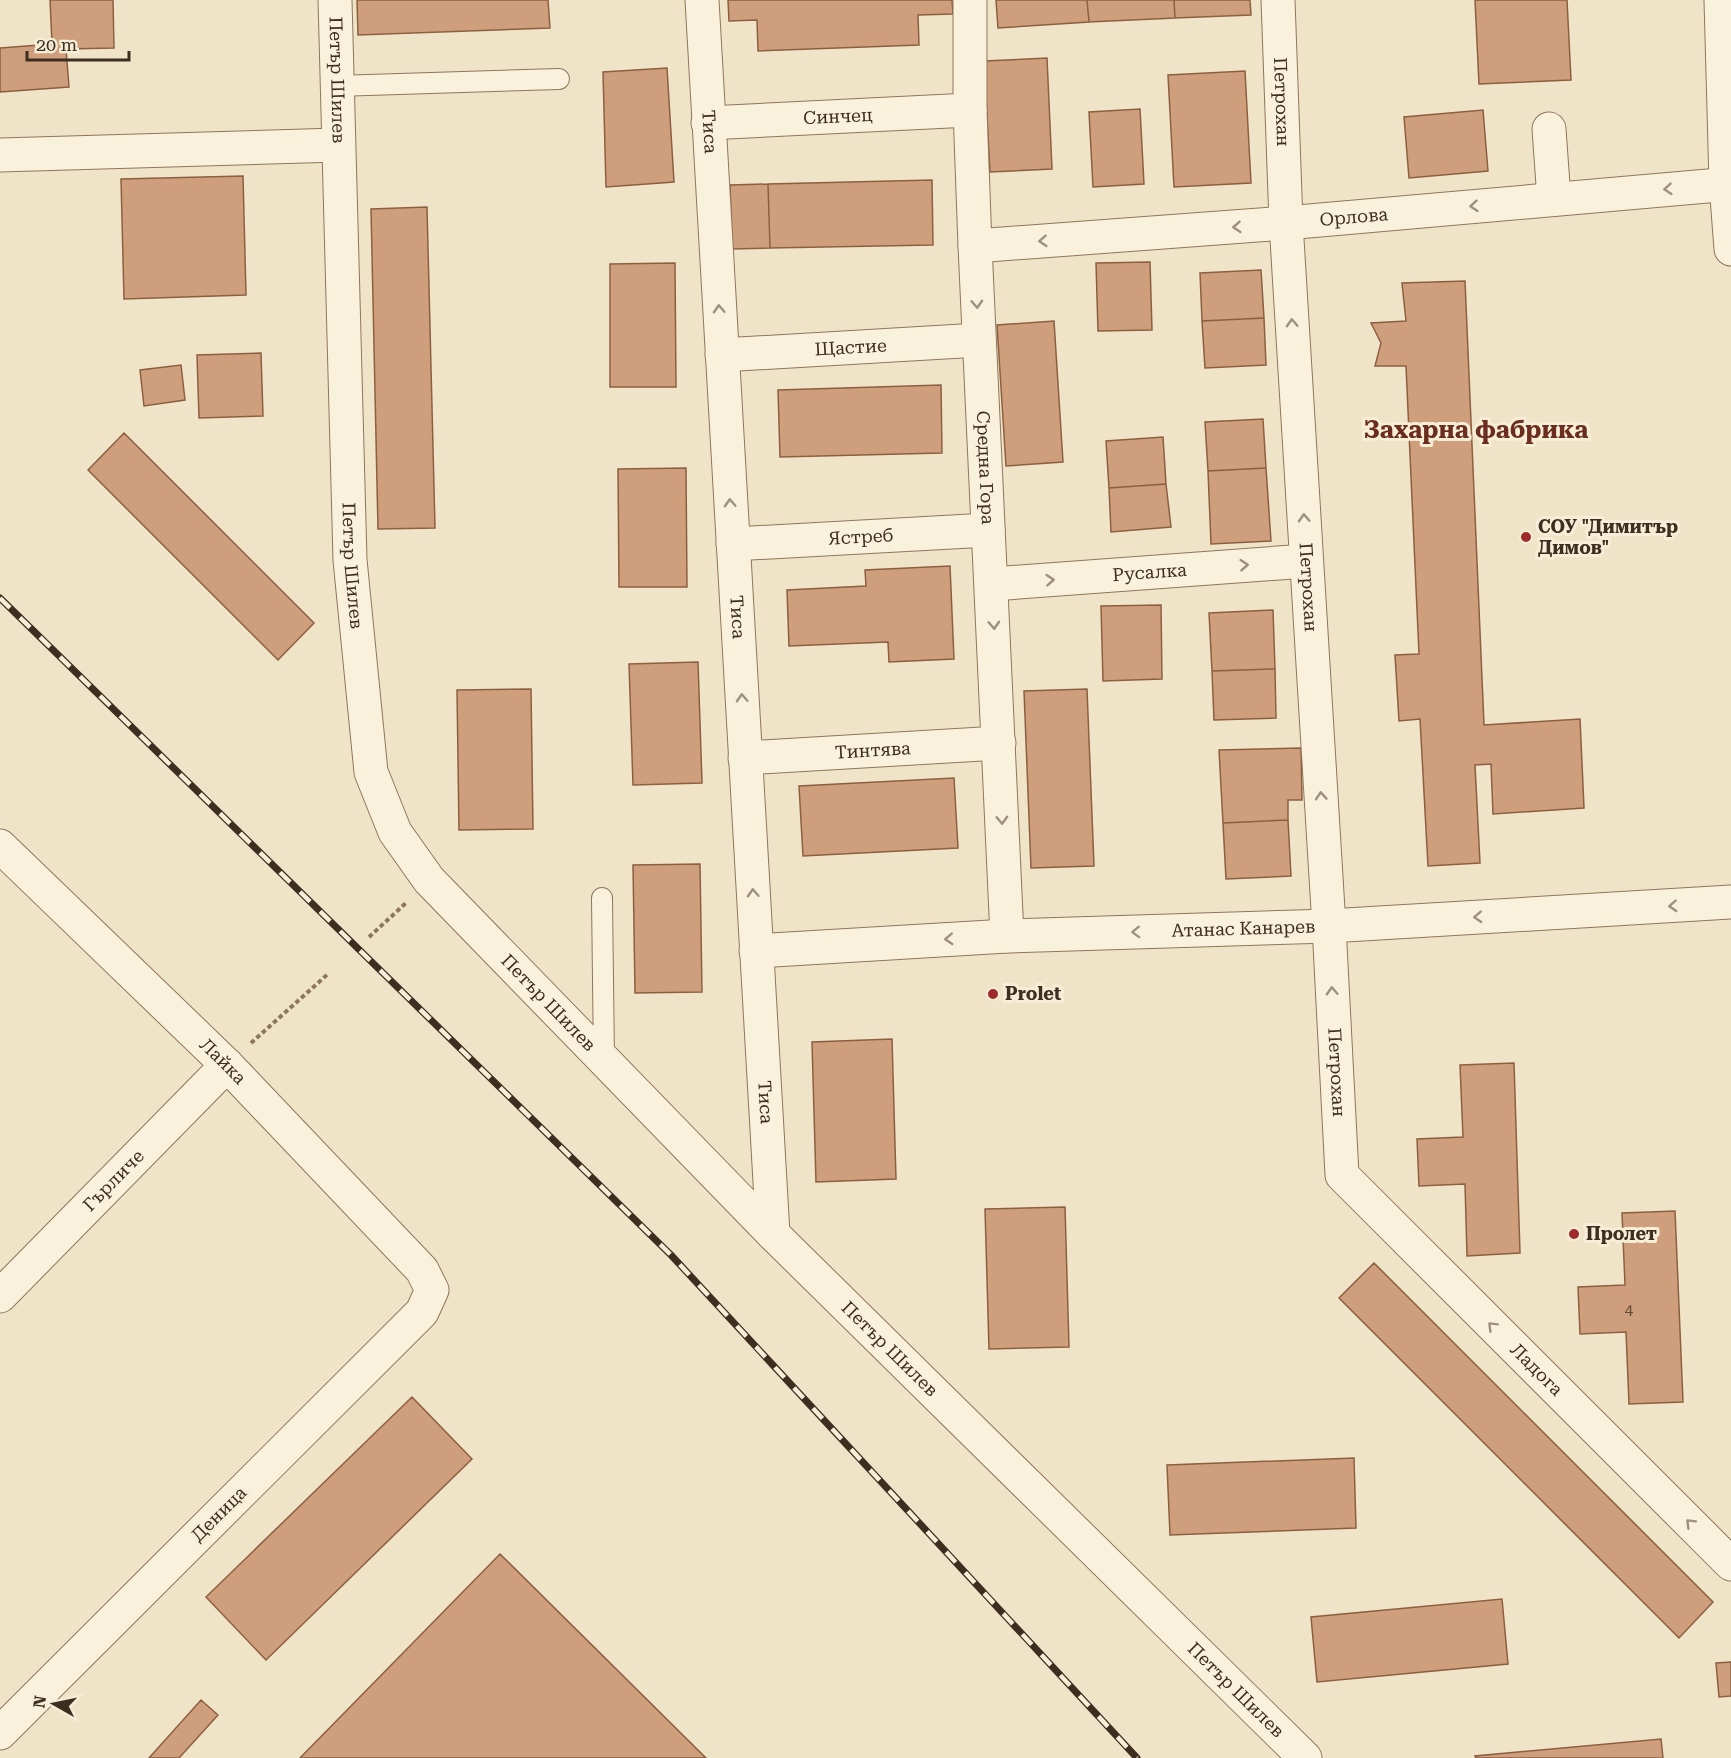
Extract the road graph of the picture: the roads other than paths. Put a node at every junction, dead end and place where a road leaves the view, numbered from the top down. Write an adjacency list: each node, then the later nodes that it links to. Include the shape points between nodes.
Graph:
1 (334, 0): 7 (street, Петър Шилев)
2 (702, 0): 9 (street, Тиса)
3 (970, 0): 8 (street, Средна Гора)
4 (1278, 0): 15 (street, Петрохан)
5 (1721, 0): 13 (street)
6 (559, 79): 7 (lane)
7 (336, 86): 11 (street, Петър Шилев)
8 (970, 110): 9 (street, Синчец); 16 (street, Средна Гора)
9 (708, 123): 19 (street, Тиса, one-way to 9)
10 (1549, 129): 14 (street)
11 (338, 145): 12 (street); 32 (street, Петър Шилев, via 350,560 371,772 395,832 429,880)
12 (0, 155)
13 (1729, 184): 14 (street, Орлова, one-way to 14); 17 (street)
14 (1554, 199): 15 (street, Орлова, one-way to 15)
15 (1286, 223): 16 (street, Орлова, one-way to 16); 22 (street, Петрохан, one-way to 15)
16 (975, 246): 18 (street, Средна Гора, one-way to 18)
17 (1731, 249)
18 (979, 340): 19 (street, Щастие); 20 (street, Средна Гора)
19 (722, 355): 21 (street, Тиса, one-way to 19)
20 (988, 530): 21 (street, Ястреб); 23 (street, Средна Гора)
21 (733, 544): 25 (street, Тиса, one-way to 21)
22 (1306, 561): 23 (street, Русалка, one-way to 22); 29 (street, Петрохан, one-way to 22)
23 (992, 584): 24 (street, Средна Гора, one-way to 24)
24 (999, 743): 25 (street, Тинтява); 30 (street, Средна Гора, one-way to 30)
25 (745, 758): 31 (street, Тиса, one-way to 25)
26 (1, 849): 33 (street, Лайка)
27 (602, 898): 32 (lane)
28 (1731, 902): 29 (street, Атанас Канарев, one-way to 29)
29 (1329, 926): 30 (street, Атанас Канарев, one-way to 30); 34 (street, Петрохан, one-way to 29)
30 (1007, 936): 31 (street, Атанас Канарев, one-way to 31)
31 (756, 951): 35 (street, Тиса)
32 (604, 1061): 35 (street, Петър Шилев)
33 (227, 1065): 36 (street, Лайка, via 422,1270); 37 (street, Гърличе)
34 (1342, 1175): 38 (street, Ладога, one-way to 34)
35 (773, 1234): 40 (street, Петър Шилев)
36 (432, 1290): 39 (street, Деница, via 422,1312)
37 (0, 1296)
38 (1731, 1564)
39 (6, 1716)
40 (1305, 1758)

